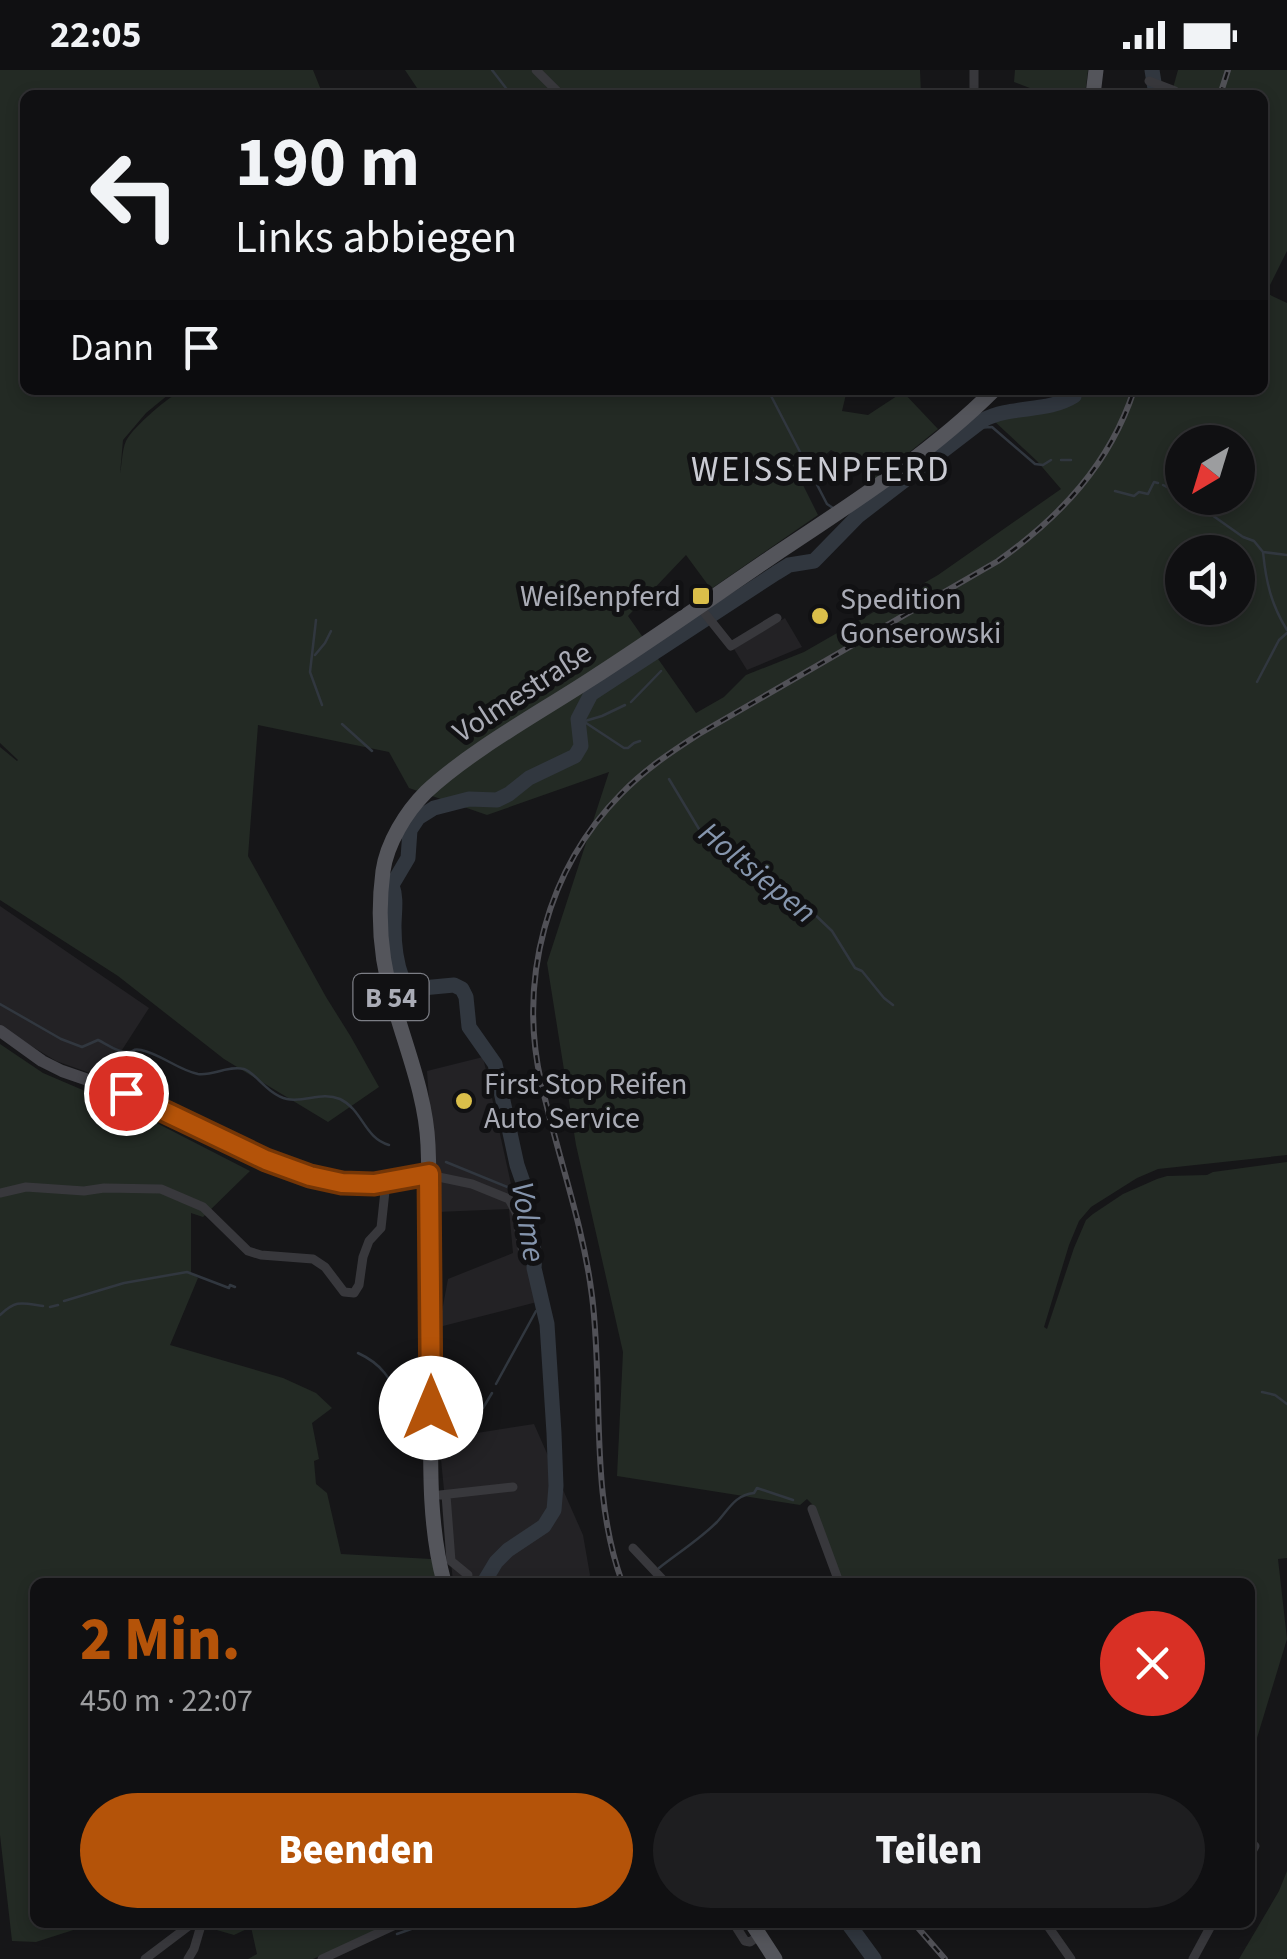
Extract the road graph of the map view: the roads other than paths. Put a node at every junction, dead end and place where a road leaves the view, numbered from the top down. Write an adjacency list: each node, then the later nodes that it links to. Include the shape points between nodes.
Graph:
1 (536, 70): 5 (street)
2 (974, 70): 6 (street)
3 (1149, 81): 4 (street)
4 (1170, 89)
5 (556, 90)
6 (974, 90)
7 (988, 395): 8 (main road, B 54, via 897,470)
8 (702, 609): 9 (street, via 731,646); 11 (main road, Volmestraße / B 54, via 476,754 426,793 392,843 380,931 416,1076)
9 (777, 618)
10 (0, 1031): 12 (main road, via 42,1061 278,1164 342,1183)
11 (429, 1174): 12 (main road); 14 (street, via 509,1199); 16 (main road, B 54)
12 (386, 1182): 13 (street, via 381,1228 369,1240 359,1285 349,1294 320,1261 248,1251 203,1207 162,1189 26,1187)
13 (0, 1193)
14 (524, 1259)
15 (513, 1487): 16 (street)
16 (439, 1495): 19 (street, via 451,1561); 20 (main road, B 54)
17 (812, 1509): 22 (street)
18 (633, 1548): 21 (street)
19 (468, 1575)
20 (443, 1578)
21 (661, 1578)
22 (838, 1578)
23 (186, 1928): 30 (street)
24 (200, 1928): 31 (street)
25 (389, 1928): 32 (street)
26 (738, 1928): 29 (street, via 750,1942)
27 (1049, 1928): 34 (street)
28 (1211, 1928): 35 (street)
29 (755, 1929): 33 (main road)
30 (145, 1959)
31 (188, 1959)
32 (322, 1959)
33 (775, 1959)
34 (1070, 1959)
35 (1193, 1959)

